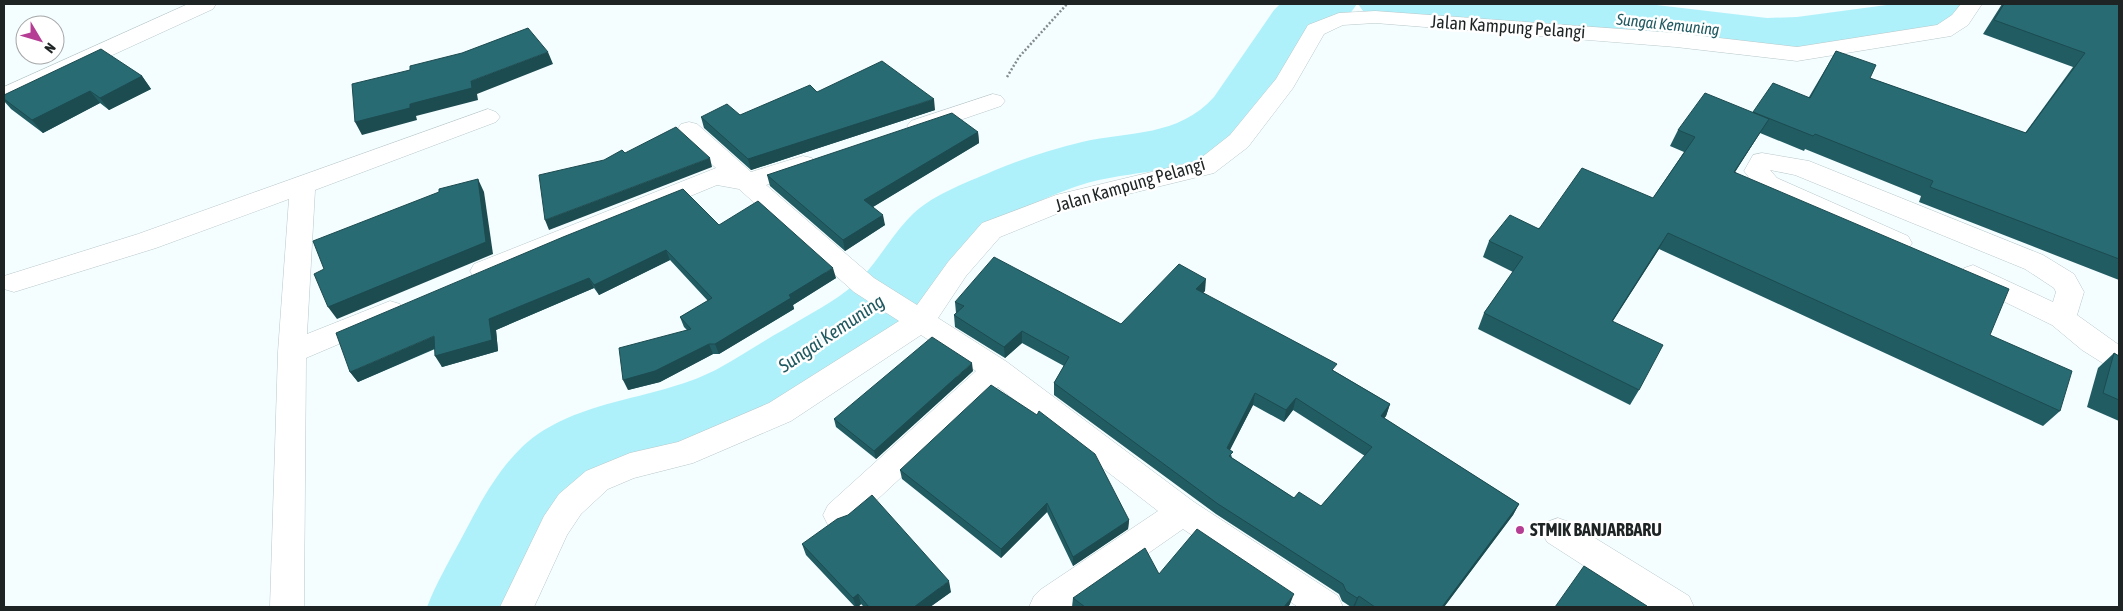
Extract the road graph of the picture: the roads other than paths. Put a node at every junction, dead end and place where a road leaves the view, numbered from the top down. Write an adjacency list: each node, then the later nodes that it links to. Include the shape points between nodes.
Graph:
1 (1971, 4): 17 (street, Jalan Kampung Pelangi, via 1960,20 1943,31 1797,54 1676,40 1375,17 1338,19 1316,30 1285,83 1238,141 1205,168 1064,201 991,230)
2 (199, 5): 3 (street)
3 (4, 96)
4 (993, 101): 7 (street)
5 (488, 117): 10 (street)
6 (689, 130): 9 (street)
7 (899, 132)
8 (823, 157): 9 (street)
9 (748, 182): 13 (street, via 715,176); 17 (street, via 834,261 864,285)
10 (303, 186): 14 (street, via 147,241); 18 (street)
11 (1924, 254): 16 (street, via 1768,184 1756,171 1762,161 1800,167 2034,262 2064,282 2070,292)
12 (1951, 265): 16 (street)
13 (461, 281)
14 (14, 282)
15 (408, 304): 18 (street)
16 (2062, 318): 19 (street)
17 (918, 319): 20 (street); 25 (street, Jalan Kampung Pelangi, via 780,412 682,454 630,466 597,480 570,504 555,526)
18 (292, 352): 24 (street)
19 (2119, 359)
20 (997, 370): 21 (street); 22 (street)
21 (1183, 512): 26 (street); 27 (street)
22 (839, 515)
23 (1558, 532): 28 (street)
24 (287, 607)
25 (517, 607)
26 (1046, 607)
27 (1326, 607)
28 (1676, 607)

